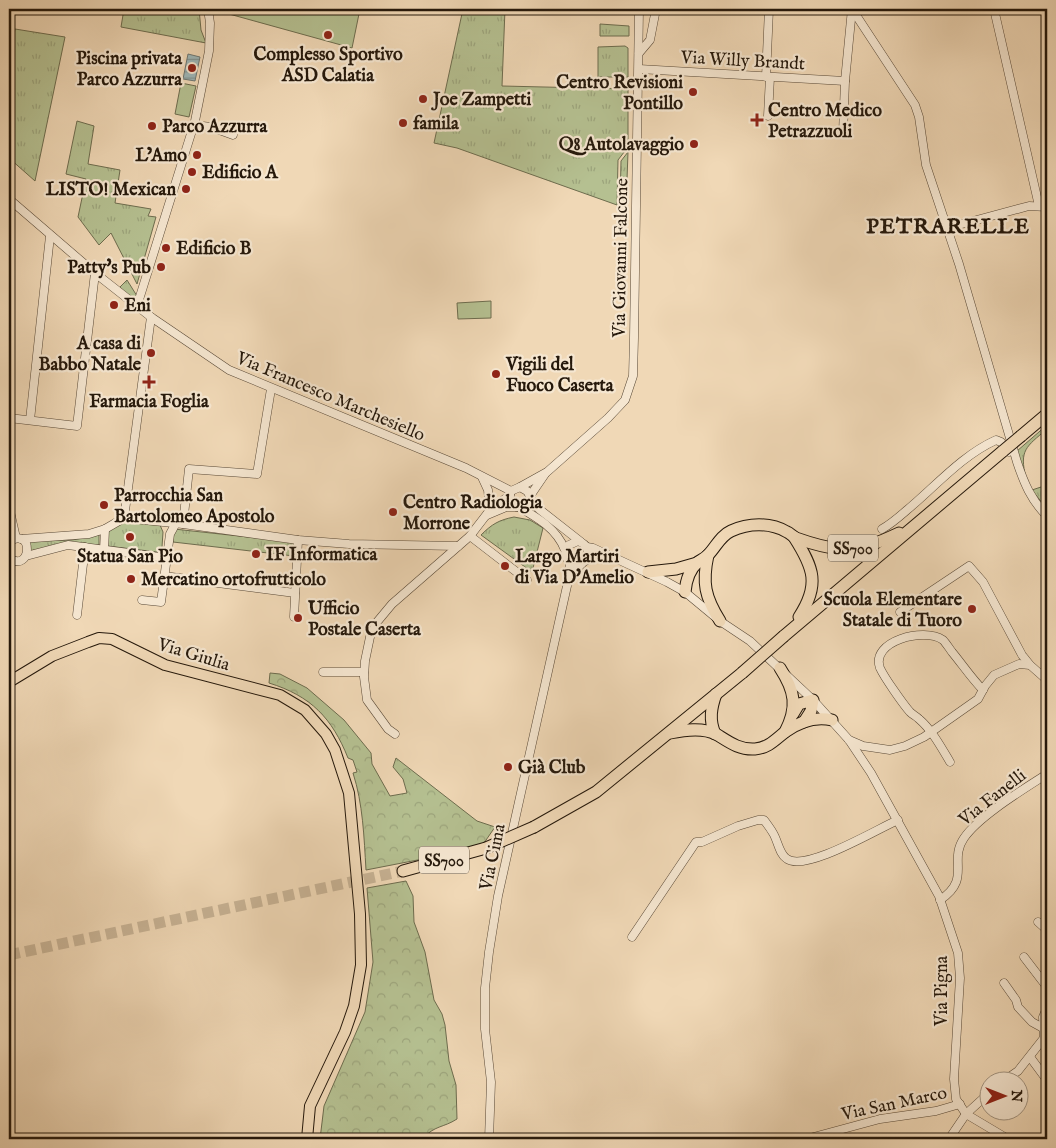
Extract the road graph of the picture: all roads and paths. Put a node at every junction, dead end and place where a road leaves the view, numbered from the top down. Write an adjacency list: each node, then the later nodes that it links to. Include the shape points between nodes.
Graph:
1 (204, 9): 8 (street, via 205,24)
2 (208, 9): 8 (street)
3 (639, 9): 9 (street, Via Giovanni Falcone)
4 (656, 9): 9 (street, via 650,40)
5 (769, 9): 11 (street)
6 (852, 9): 12 (street); 21 (street, via 915,105 926,165)
7 (994, 9): 18 (street)
8 (209, 30): 14 (street, via 209,51)
9 (639, 54): 10 (street, Via Giovanni Falcone)
10 (638, 69): 11 (street, Via Willy Brandt); 31 (street, Via Giovanni Falcone, via 633,376 629,392 618,408)
11 (768, 77): 12 (street, Via Willy Brandt); 13 (street)
12 (845, 81): 16 (street)
13 (768, 116)
14 (194, 125): 15 (street); 20 (street)
15 (233, 134)
16 (843, 134)
17 (9, 199): 22 (street, Via Francesco Marchesiello)
18 (1043, 206): 21 (street, via 1006,211)
19 (159, 208): 20 (street)
20 (168, 210): 24 (street)
21 (947, 228): 30 (street)
22 (50, 236): 23 (street, Via Francesco Marchesiello); 29 (street)
23 (95, 273): 24 (street, Via Francesco Marchesiello); 29 (street, via 77,426)
24 (137, 306): 25 (street, Via Francesco Marchesiello)
25 (151, 317): 26 (street, Via Francesco Marchesiello, via 229,370); 40 (street)
26 (271, 389): 32 (street, Via Francesco Marchesiello, via 458,464); 42 (street, via 257,474 189,469)
27 (1047, 414): 45 (highway, SS700, bridge)
28 (9, 418): 29 (street)
29 (30, 420)
30 (1016, 462): 39 (street, via 1025,486); 44 (street, via 1001,442 996,440 986,444 957,464 922,498)
31 (546, 472): 33 (street, Via Giovanni Falcone); 35 (street, Via Giovanni Falcone)
32 (482, 477): 34 (street, Via Francesco Marchesiello); 38 (street, via 488,490)
33 (520, 487): 34 (street); 35 (street)
34 (510, 493): 37 (street, via 510,501); 38 (street)
35 (530, 497): 37 (street, via 527,504); 50 (street, via 539,509)
36 (9, 507): 48 (street)
37 (518, 507): 38 (street); 54 (street, via 551,528)
38 (489, 512): 46 (street)
39 (1047, 516)
40 (124, 518): 41 (street); 43 (street)
41 (160, 522): 42 (street); 57 (street, via 166,531)
42 (179, 524): 49 (street); 57 (street, via 171,530)
43 (105, 529): 48 (street, via 89,534); 53 (street)
44 (882, 529)
45 (910, 529): 47 (highway, SS700, via 869,547 842,549); 73 (highway, SS700)
46 (470, 536): 51 (street); 64 (street)
47 (794, 537): 61 (highway, SS700, via 786,531 762,524 730,531 717,542); 73 (highway, SS700, via 810,563 813,581 808,603)
48 (13, 540): 56 (street, via 24,542 28,548)
49 (298, 540): 51 (street); 66 (street)
50 (584, 545): 54 (street, via 571,543); 55 (street); 60 (street, via 588,553)
51 (458, 546): 77 (street, via 392,604 377,622 370,637)
52 (85, 547): 53 (street); 56 (street, via 68,545); 70 (street)
53 (104, 550): 57 (street)
54 (565, 550): 59 (street)
55 (609, 555): 60 (street); 62 (street)
56 (26, 556): 58 (street)
57 (163, 560): 63 (street)
58 (11, 561)
59 (570, 562): 60 (street); 65 (street, Via Cima)
60 (584, 562): 65 (street, Via Cima)
61 (700, 568): 62 (highway, SS700); 67 (highway, SS700, via 690,571); 72 (highway, via 707,598)
62 (648, 572): 67 (street)
63 (164, 576): 66 (street); 68 (street, via 161,602)
64 (527, 580)
65 (567, 586): 113 (street, Via Cima, via 498,896 489,952 485,988 485,1029 491,1082)
66 (295, 592): 71 (street)
67 (685, 592): 72 (street)
68 (142, 600)
69 (900, 612): 74 (street, via 969,566 983,582)
70 (77, 615)
71 (294, 618)
72 (720, 621): 75 (street, via 750,641)
73 (788, 633): 81 (highway, SS700, bridge)
74 (1030, 666): 78 (street); 80 (street, via 1019,664 994,675)
75 (780, 668): 82 (street); 83 (highway, via 794,697)
76 (323, 672): 77 (street)
77 (364, 672): 88 (street, via 367,700)
78 (1047, 680)
79 (9, 682): 112 (main road, Via Giulia, via 52,656 99,638 112,639 165,664 271,692 292,701 305,710 326,734 335,750 349,793 360,914 361,965 354,1006 345,1032 310,1106)
80 (984, 690): 87 (street, via 978,699); 87 (street, via 944,640 912,634 887,647 879,660 881,669 909,710)
81 (716, 694): 89 (highway, SS700); 90 (highway, via 710,718)
82 (814, 700): 83 (highway, via 799,704); 84 (street); 85 (highway)
83 (792, 714): 86 (highway)
84 (832, 720): 85 (highway, via 814,718); 91 (street)
85 (803, 722): 86 (highway)
86 (785, 732): 90 (highway, via 756,749 743,749)
87 (930, 732): 91 (street, via 905,746 890,750 863,746); 92 (street)
88 (395, 734)
89 (668, 734): 90 (highway, via 685,730); 95 (highway, SS700, bridge, via 596,792 534,827 486,848)
90 (715, 734)
91 (849, 740): 94 (street)
92 (950, 762)
93 (1047, 774): 96 (street, Via Fanelli, via 968,833 958,848 958,880 948,895)
94 (898, 820): 96 (street, Via Pigna); 99 (street, via 830,853 796,863 787,859 764,820 749,822 696,842)
95 (403, 871)
96 (940, 900): 109 (street, Via Pigna, via 958,953 960,978 954,1079 956,1099)
97 (1038, 922): 98 (street)
98 (1047, 930)
99 (632, 937)
100 (1024, 957): 102 (street)
101 (1004, 983): 104 (street, via 1018,1007 1032,1022)
102 (1047, 987)
103 (1047, 1008): 104 (street)
104 (1044, 1028): 105 (street, via 1044,1038)
105 (1030, 1057): 106 (street); 107 (street)
106 (1019, 1070)
107 (1047, 1080)
108 (978, 1103): 110 (street)
109 (960, 1104): 110 (street, Via Pigna); 114 (street, Via San Marco, via 880,1119)
110 (966, 1114): 115 (street); 116 (street)
111 (1047, 1135): 117 (street)
112 (307, 1139)
113 (489, 1139)
114 (806, 1139)
115 (948, 1139)
116 (1008, 1139)
117 (1040, 1139)

